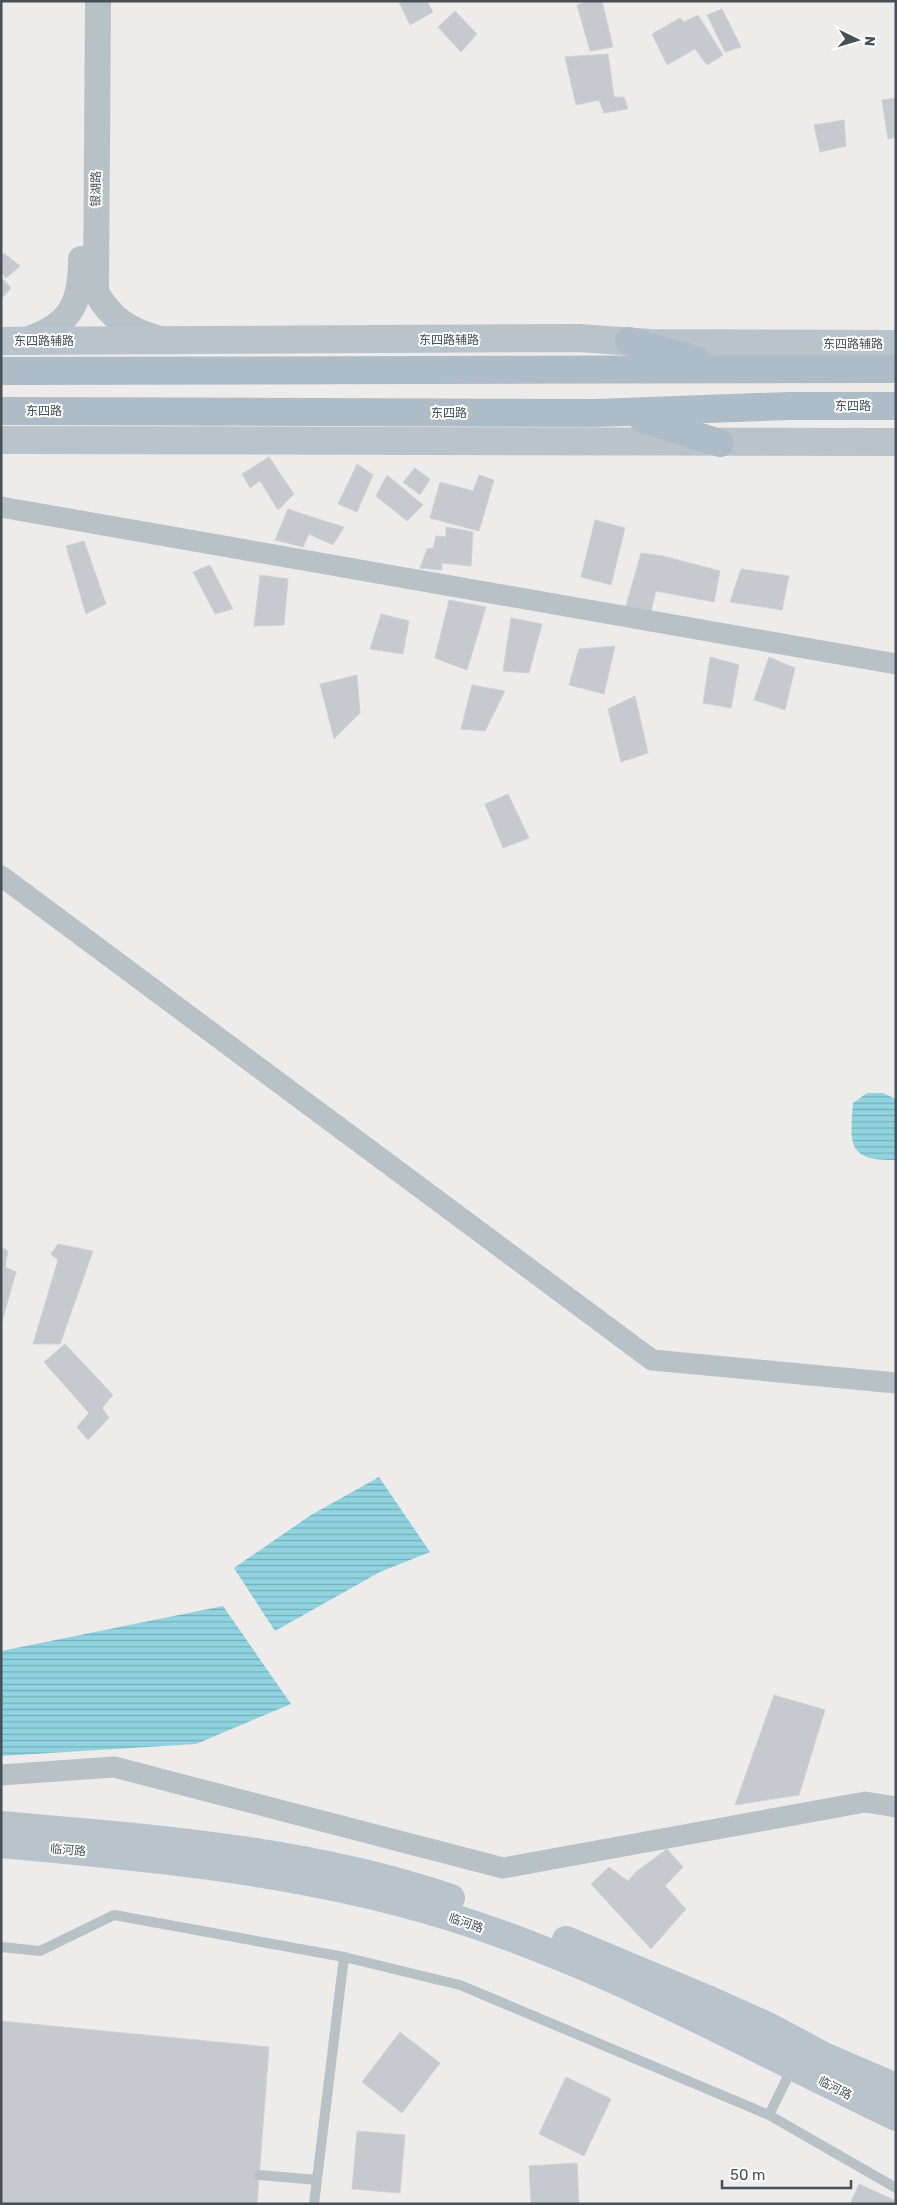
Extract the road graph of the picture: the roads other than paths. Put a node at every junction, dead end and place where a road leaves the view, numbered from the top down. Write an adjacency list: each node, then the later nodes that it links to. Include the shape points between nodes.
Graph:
1 (84, 1): 4 (street, 银湖路, via 79,292 70,312 58,326 44,334)
2 (98, 1): 3 (street, 银湖路, via 96,292 116,319 142,334)
3 (163, 340): 4 (main road, 东四路辅路); 5 (main road, 东四路辅路, via 579,338)
4 (12, 341)
5 (629, 341): 6 (main road, 东四路辅路); 9 (main road)
6 (896, 346): 7 (main road, via 855,363)
7 (832, 368): 8 (main road); 9 (main road)
8 (896, 368)
9 (729, 369): 10 (main road)
10 (1, 371)
11 (896, 406): 13 (main road, 东四路)
12 (1, 411): 13 (main road, 东四路)
13 (622, 412): 15 (main road)
14 (1, 440): 15 (main road)
15 (720, 443): 16 (main road)
16 (891, 443)
17 (1, 507): 18 (street)
18 (896, 664)
19 (1, 876): 20 (street, via 652,1360)
20 (896, 1383)
21 (1, 1775): 22 (street, via 114,1767 503,1868 865,1802)
22 (896, 1807)
23 (1, 1825): 28 (main road, 临河路, via 194,1842 400,1882 613,1958)
24 (1, 1844): 27 (main road, 临河路, via 241,1869 338,1887 429,1911 535,1947 588,1969)
25 (1, 1947): 26 (lane, via 40,1951 114,1915)
26 (344, 1957): 29 (lane, via 460,1985); 32 (lane)
27 (793, 2066): 29 (lane); 30 (main road, 临河路)
28 (896, 2087)
29 (769, 2115): 33 (lane)
30 (896, 2117)
31 (259, 2175): 32 (lane)
32 (317, 2180): 34 (lane)
33 (896, 2188)
34 (314, 2204)

